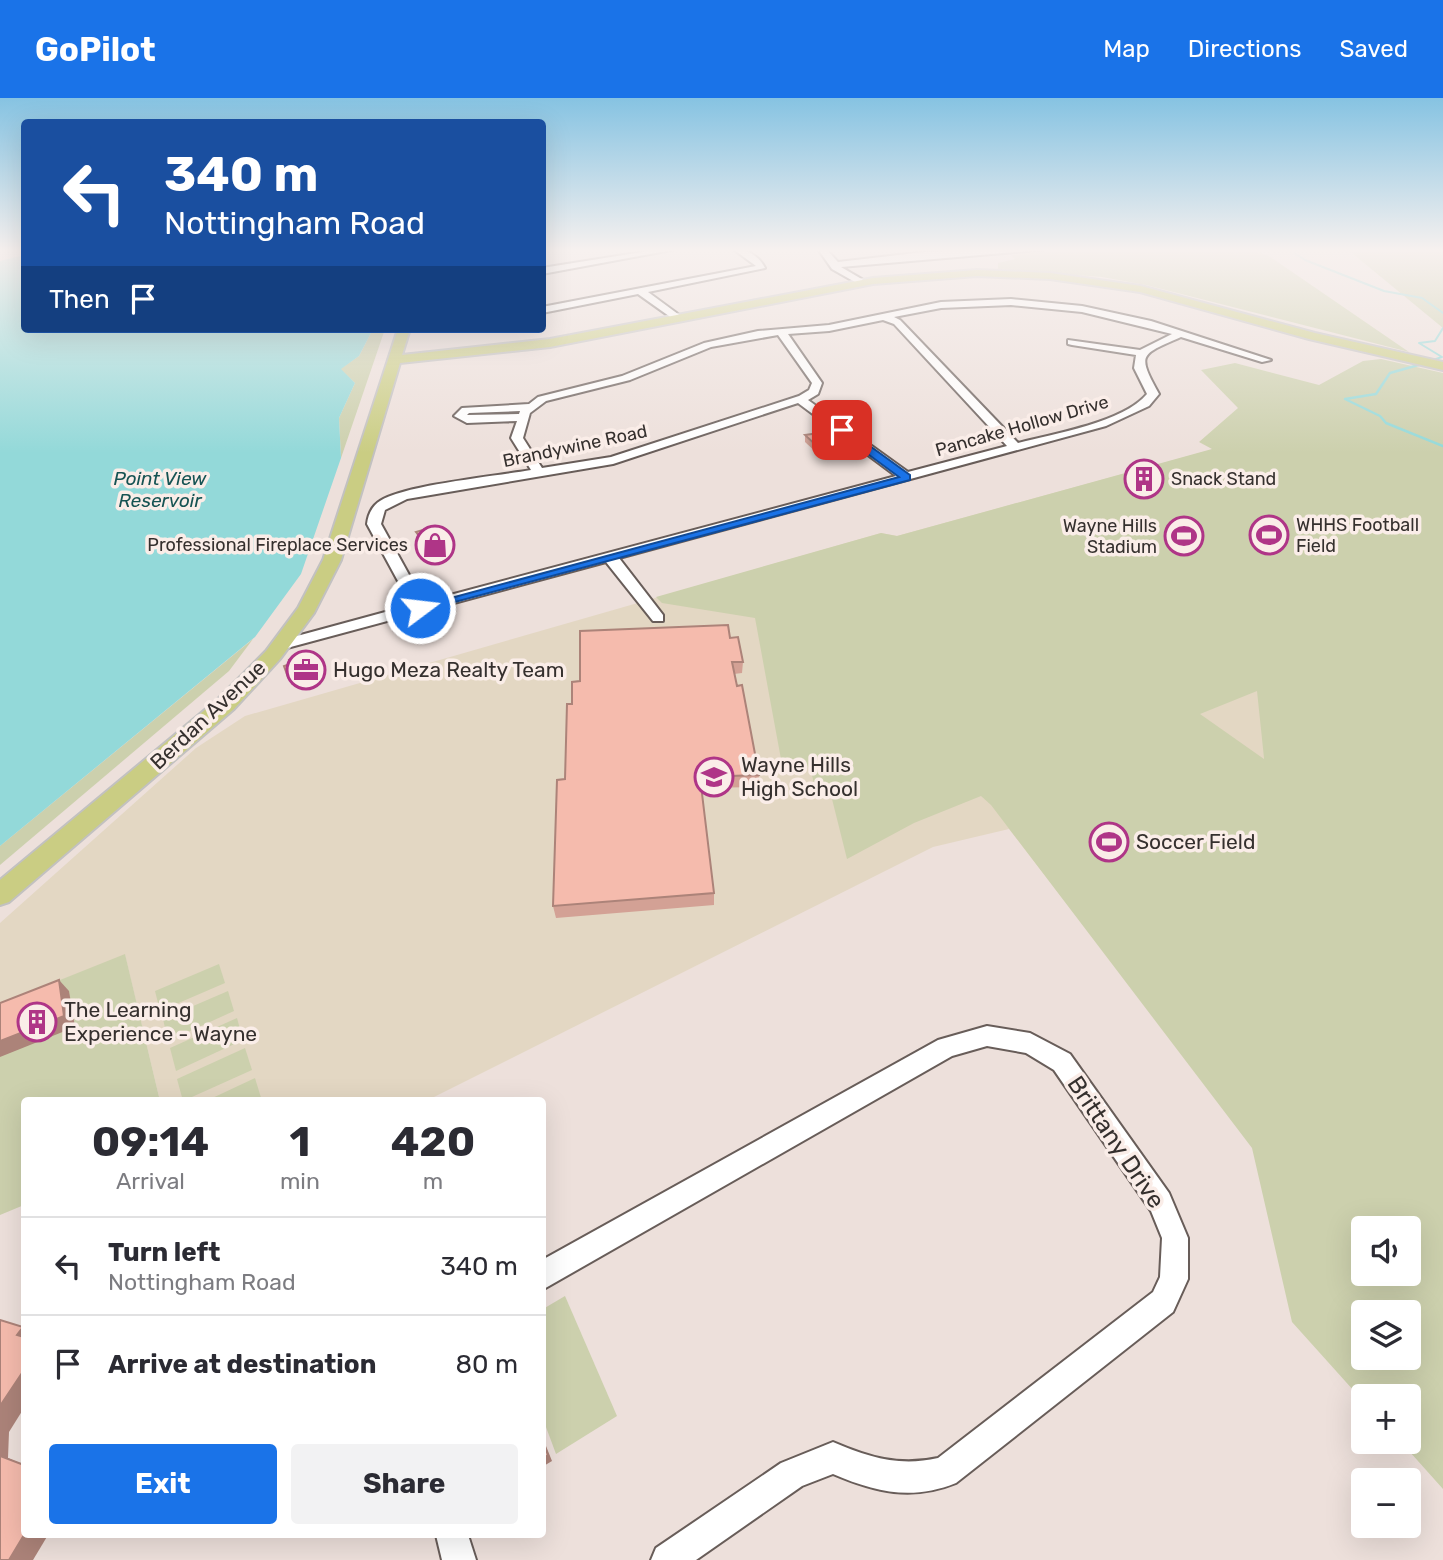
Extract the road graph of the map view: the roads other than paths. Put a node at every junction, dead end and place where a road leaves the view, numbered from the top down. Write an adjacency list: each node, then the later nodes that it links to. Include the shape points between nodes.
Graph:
1 (677, 317): 7 (street)
2 (688, 317): 7 (main road)
3 (876, 317): 8 (street)
4 (884, 317): 20 (street, via 897,322)
5 (1119, 317): 10 (street)
6 (1247, 317): 17 (main road)
7 (679, 319): 12 (main road)
8 (781, 332): 19 (street, via 817,383 814,392); 21 (street, via 708,345 626,379 550,397 526,412 518,443)
9 (403, 333): 15 (main road, Berdan Avenue)
10 (1181, 333): 13 (street); 16 (street)
11 (1072, 342): 13 (street)
12 (550, 343): 14 (main road); 15 (main road)
13 (1141, 353): 20 (street, Pancake Hollow Drive, via 1139,368 1153,394 1149,402 1102,424)
14 (497, 354): 15 (main road); 18 (main road, via 418,367)
15 (394, 360): 18 (main road, Berdan Avenue)
16 (1266, 360)
17 (1443, 366)
18 (389, 380): 26 (main road, Berdan Avenue, via 327,573)
19 (799, 399): 21 (street, Brandywine Road, via 634,455); 22 (street)
20 (1016, 449): 22 (street, Pancake Hollow Drive)
21 (539, 474): 24 (street, Brandywine Road, via 409,495 377,509 374,524)
22 (907, 478): 23 (street, Pancake Hollow Drive)
23 (610, 557): 24 (street, Pancake Hollow Drive); 25 (street)
24 (420, 608): 26 (street, Pancake Hollow Drive)
25 (658, 618)
26 (281, 645): 27 (main road, Berdan Avenue, via 226,704)
27 (0, 895)
28 (546, 1274): 31 (street, Brittany Drive, via 946,1047 987,1036 1030,1043 1062,1062 1160,1202 1175,1238 1174,1279 1163,1302 945,1472 916,1480 882,1478 833,1458 792,1474)
29 (453, 1538): 30 (street)
30 (459, 1560)
31 (668, 1560)

